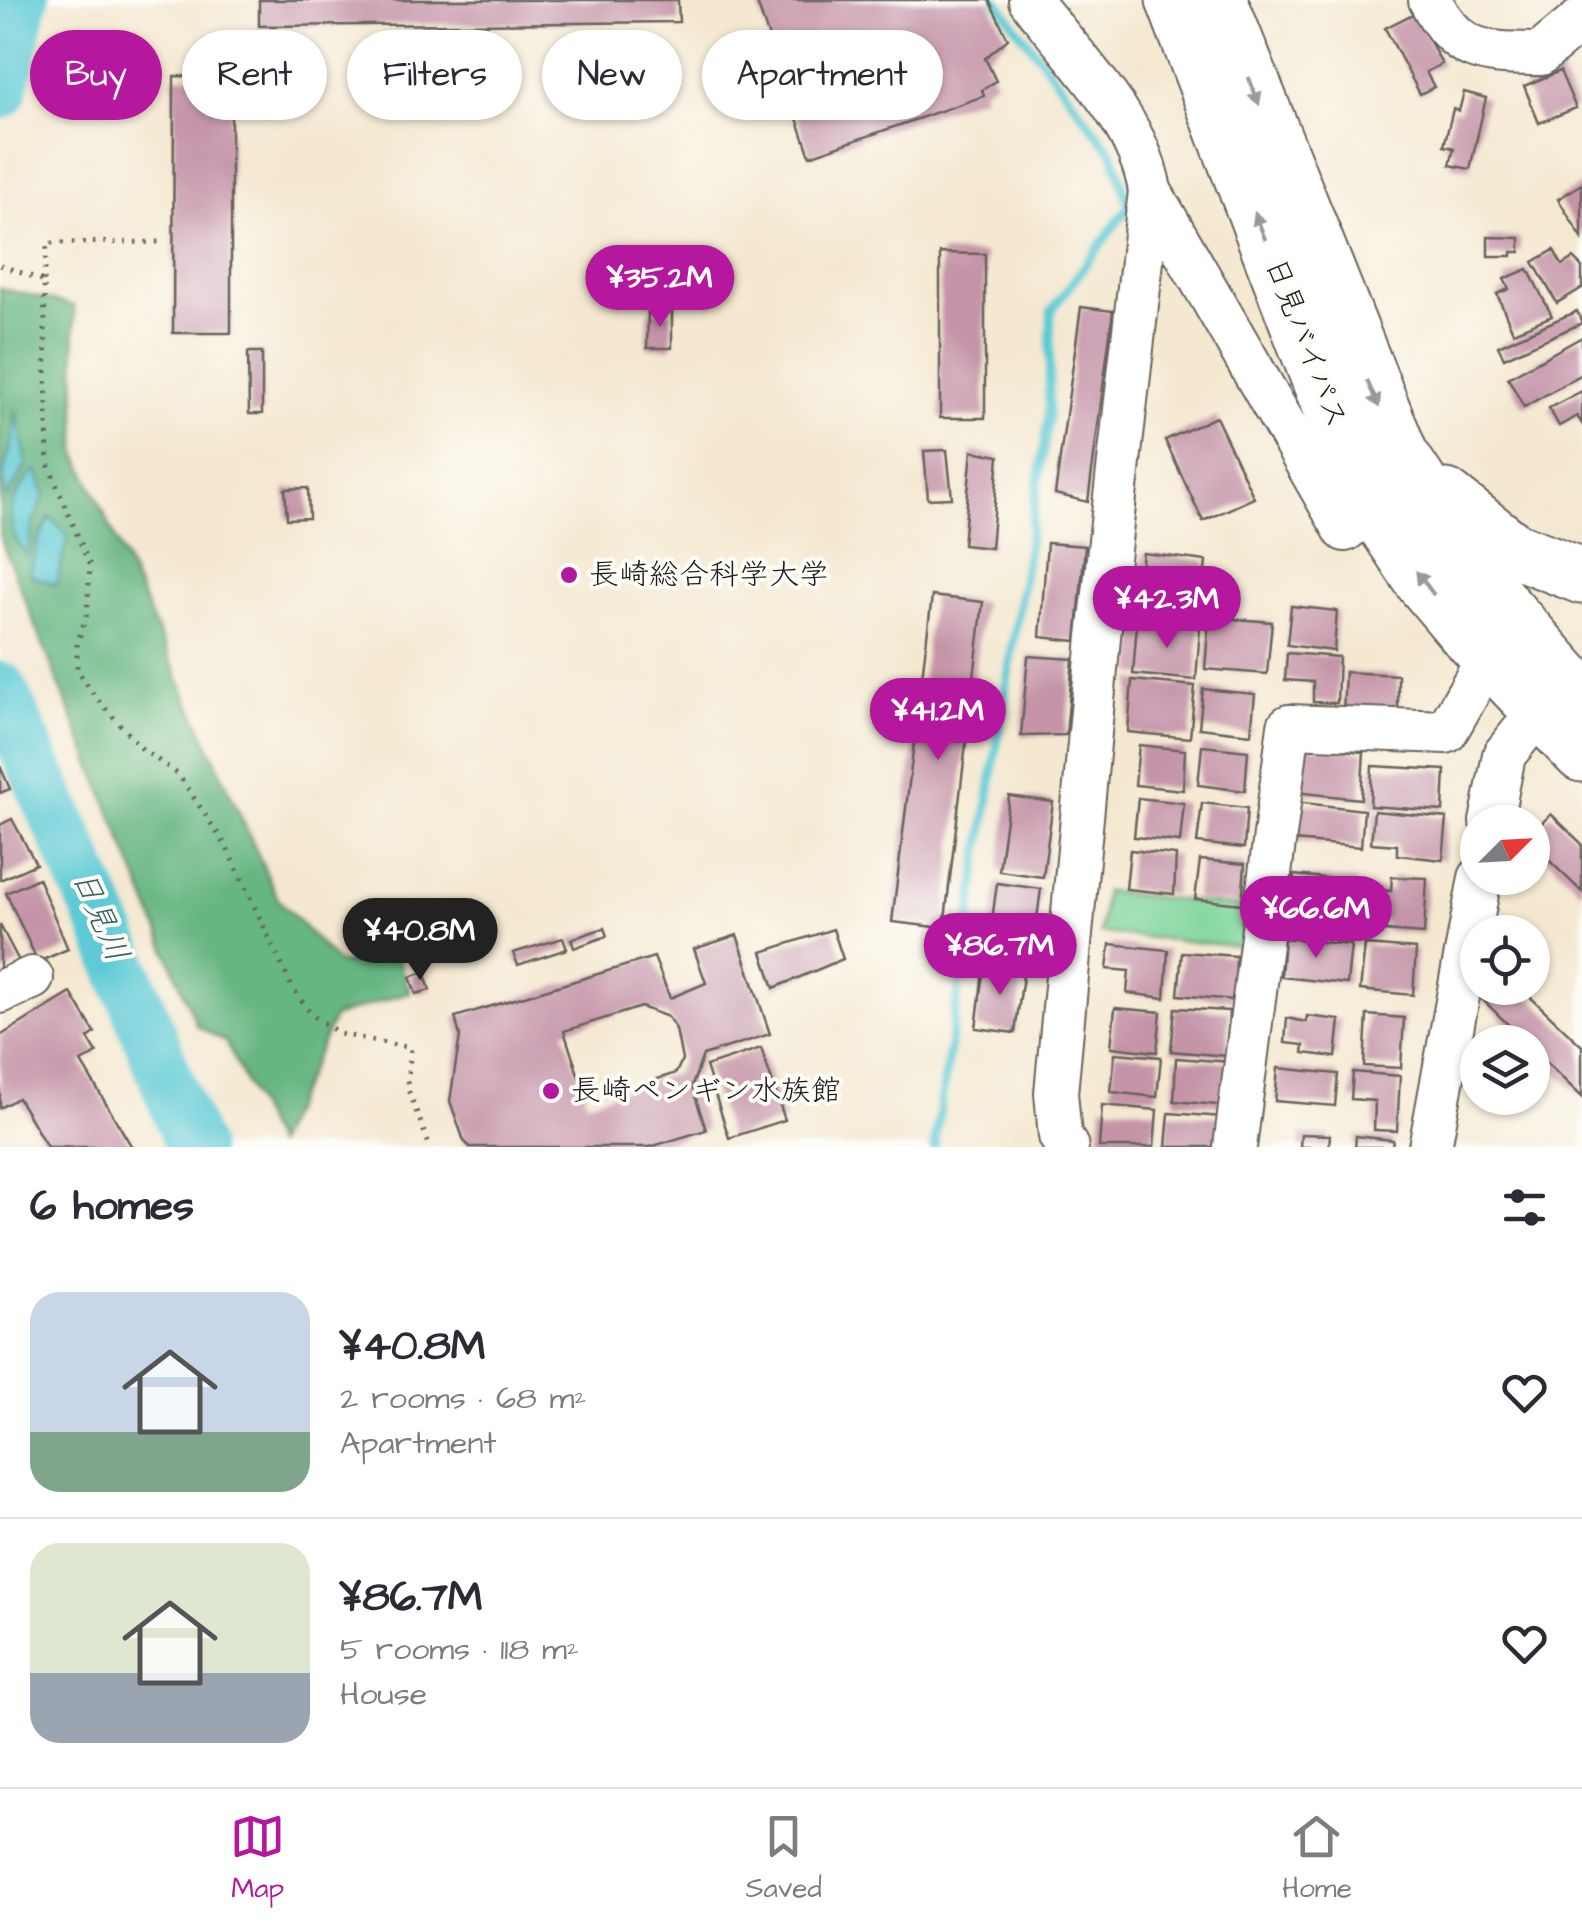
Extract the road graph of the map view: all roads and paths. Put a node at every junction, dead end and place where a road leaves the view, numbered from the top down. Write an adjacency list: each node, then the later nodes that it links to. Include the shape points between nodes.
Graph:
1 (1030, 0): 6 (street, via 1130,132 1146,162)
2 (1174, 0): 11 (highway, 日見バイパス, one-way to 2)
3 (1219, 0): 10 (highway, 日見バイパス, one-way to 10)
4 (1430, 0): 5 (street, via 1442,24 1476,52 1540,54)
5 (1566, 18)
6 (1150, 191): 11 (street, via 1345,530); 20 (street, via 1056,1093)
7 (166, 242): 9 (path, via 47,243)
8 (1, 265): 9 (path)
9 (44, 281): 19 (path, via 48,464 90,566 77,669 143,750 178,774 226,846 312,1016 340,1034 410,1048 407,1087)
10 (1400, 454): 12 (highway, via 1476,525 1512,549); 14 (highway, 日見バイパス, via 1456,544)
11 (1374, 508): 14 (highway, 日見バイパス, one-way to 11, via 1423,582)
12 (1582, 576)
13 (1582, 597): 14 (highway)
14 (1505, 643): 15 (highway); 21 (street, via 1446,732 1289,726)
15 (1561, 703): 16 (highway); 17 (street, via 1504,755)
16 (1582, 754)
17 (1494, 805)
18 (1477, 895): 22 (street)
19 (430, 1147)
20 (1067, 1147)
21 (1235, 1147)
22 (1430, 1147)

